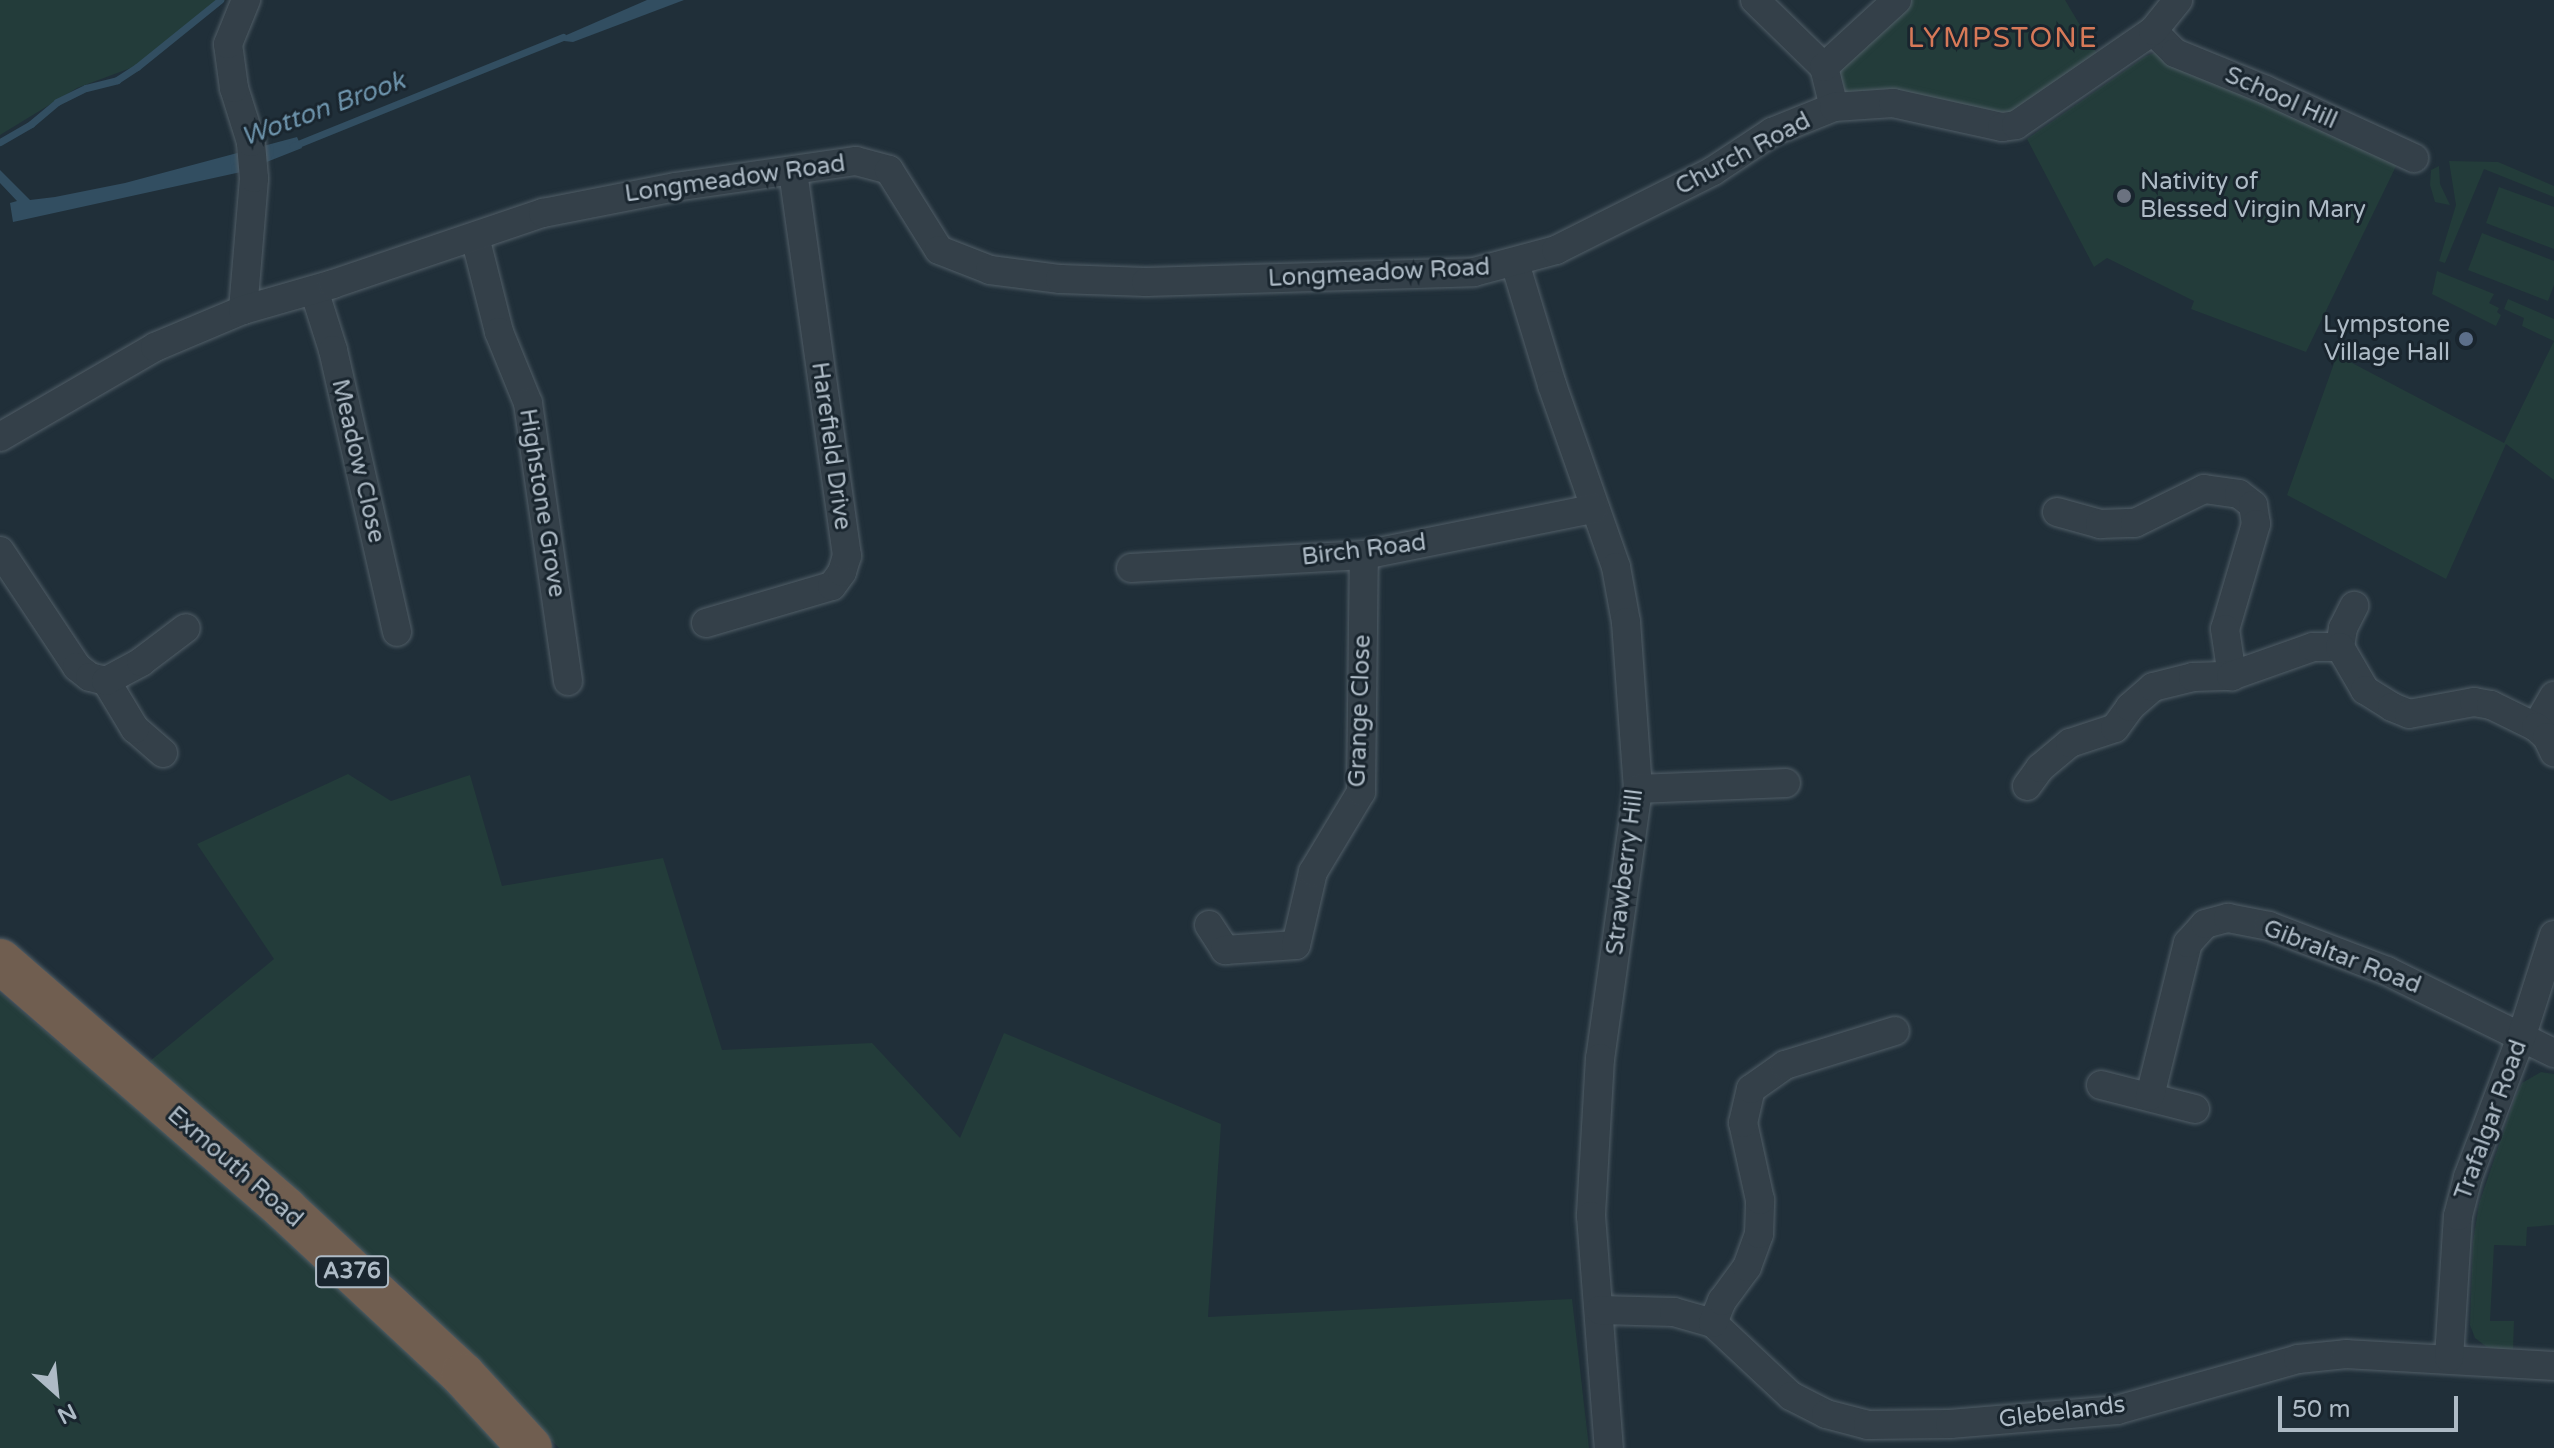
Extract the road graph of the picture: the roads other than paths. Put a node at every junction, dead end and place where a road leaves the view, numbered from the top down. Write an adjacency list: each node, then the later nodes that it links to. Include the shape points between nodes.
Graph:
1 (246, 0): 13 (street, via 233,24 228,61 251,142 254,178)
2 (1755, 0): 6 (street)
3 (1897, 0): 6 (street)
4 (2178, 0): 5 (street, Church Road)
5 (2153, 31): 7 (street, Church Road, via 2016,125 2002,127 1893,103); 8 (street, School Hill, via 2175,53)
6 (1824, 67): 7 (street)
7 (1834, 107): 11 (street, Church Road, via 1772,132 1713,171 1556,250)
8 (2414, 158)
9 (793, 171): 10 (street, Longmeadow Road, via 616,197 543,213); 11 (street, Longmeadow Road, via 856,161 889,170 939,250 990,270 1060,279 1146,282 1474,272); 21 (street, Harefield Drive, via 847,556 832,586)
10 (475, 237): 12 (street, Longmeadow Road); 27 (street, Highstone Grove, via 499,332 528,403)
11 (1515, 263): 15 (street, Strawberry Hill)
12 (314, 290): 13 (street, Longmeadow Road); 23 (street, Meadow Close, via 333,350)
13 (243, 310): 14 (street, Longmeadow Road, via 155,347)
14 (0, 437)
15 (1593, 509): 18 (street, Birch Road); 34 (street, Strawberry Hill, via 1616,567 1626,622)
16 (2057, 512): 25 (street, via 2100,524 2135,523 2204,489 2239,494 2253,505 2256,524 2225,629)
17 (0, 551): 26 (street, via 77,667)
18 (1364, 555): 19 (street, Birch Road); 35 (street, Grange Close, via 1361,792 1313,872 1296,945 1225,950)
19 (1131, 568)
20 (2354, 606): 24 (street)
21 (706, 623)
22 (186, 628): 26 (street)
23 (398, 632)
24 (2340, 647): 25 (street, via 2313,647); 29 (street, via 2365,690 2409,714 2474,702)
25 (2232, 676): 33 (street, via 2193,677 2153,687 2115,728 2070,743)
26 (106, 681): 31 (street, via 135,729)
27 (568, 681)
28 (2554, 696): 29 (street)
29 (2536, 727): 30 (street)
30 (2554, 752)
31 (163, 753)
32 (1786, 783): 34 (street)
33 (2027, 786)
34 (1638, 789): 44 (street, Strawberry Hill, via 1595,1108 1591,1216)
35 (1209, 925)
36 (2554, 935): 39 (street, Trafalgar Road)
37 (0, 961): 48 (highway, Exmouth Road / A376, via 285,1209 463,1375)
38 (1895, 1031): 45 (street, via 1785,1065 1751,1089 1743,1123 1760,1200 1759,1234 1747,1267)
39 (2522, 1035): 40 (street, Gibraltar Road); 42 (street, Gibraltar Road, via 2387,971 2269,926 2228,918 2205,924 2188,943); 46 (street, Trafalgar Road, via 2458,1216)
40 (2554, 1053)
41 (2101, 1085): 42 (street)
42 (2150, 1096): 43 (street)
43 (2195, 1109)
44 (1600, 1310): 45 (street, Glebelands, via 1674,1312); 49 (street, Strawberry Hill)
45 (1713, 1323): 46 (street, Glebelands, via 1791,1396 1826,1414 1868,1425 2117,1410 2298,1359 2346,1354)
46 (2449, 1358): 47 (street, Glebelands)
47 (2554, 1366)
48 (530, 1448)
49 (1609, 1448)

